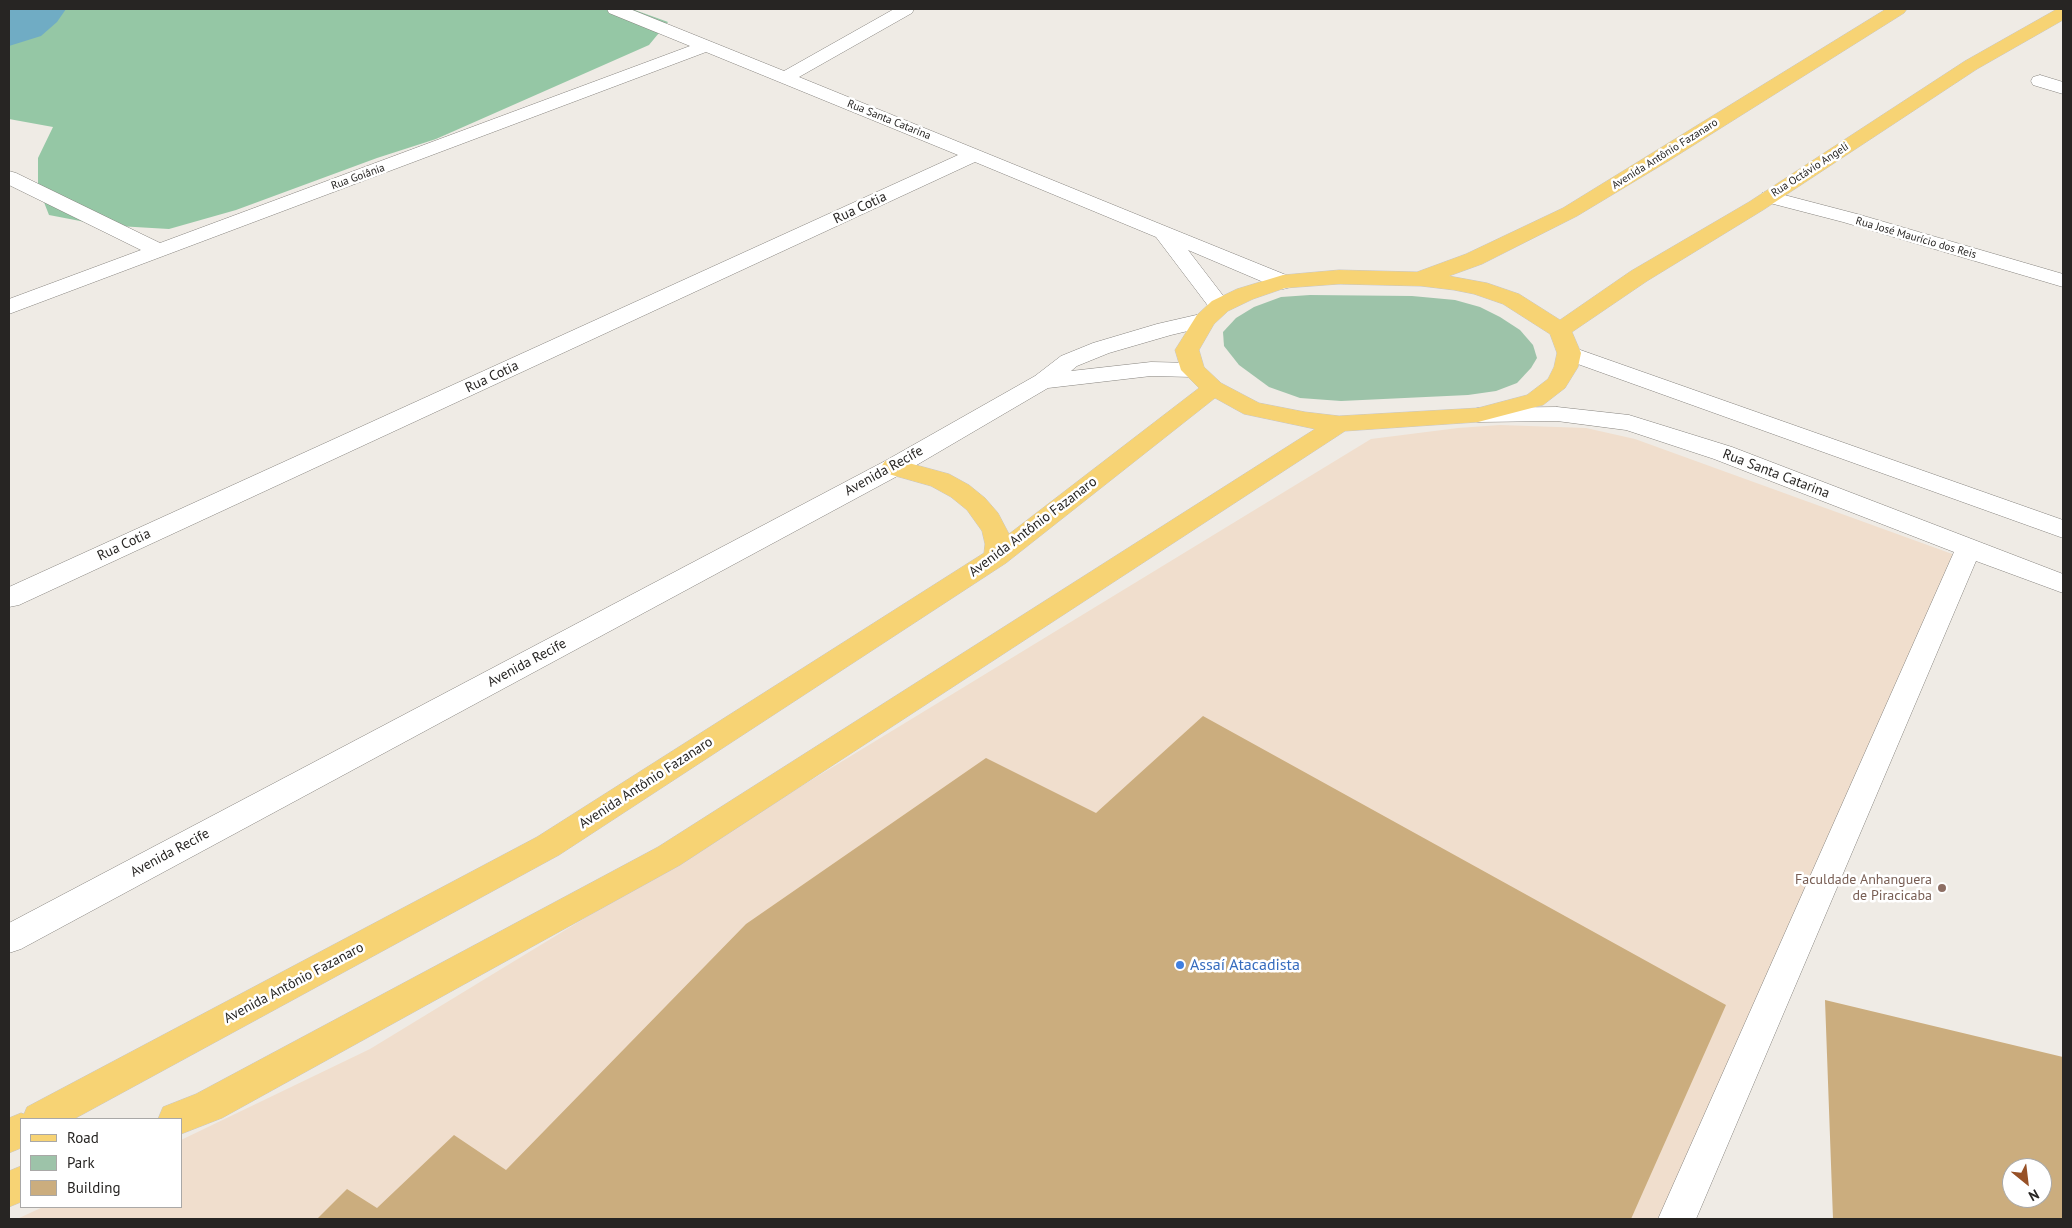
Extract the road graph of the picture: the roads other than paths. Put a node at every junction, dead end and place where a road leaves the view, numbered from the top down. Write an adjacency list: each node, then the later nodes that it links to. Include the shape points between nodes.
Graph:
1 (614, 9): 5 (street, Rua Santa Catarina)
2 (906, 9): 6 (street)
3 (1898, 9): 14 (main road, Avenida Antônio Fazanaro, via 1570,212 1474,259)
4 (2063, 13): 11 (main road, Rua Octávio Angeli, via 1971,65)
5 (707, 46): 6 (street, Rua Santa Catarina); 13 (street, Rua Goiânia)
6 (785, 78): 9 (street, Rua Santa Catarina)
7 (2040, 81): 8 (street)
8 (2063, 88)
9 (975, 156): 12 (street, Rua Santa Catarina); 30 (street, Rua Cotia)
10 (9, 177): 13 (street)
11 (1769, 197): 15 (street, Rua José Maurício dos Reis); 19 (main road, Rua Octávio Angeli, via 1639,276)
12 (1163, 232): 16 (street, Rua Santa Catarina); 18 (street)
13 (159, 251): 17 (street, Rua Goiânia)
14 (1421, 279): 16 (main road, via 1338,276); 19 (main road, via 1470,286 1511,299)
15 (2063, 281)
16 (1283, 282): 18 (main road, via 1246,294)
17 (9, 308)
18 (1212, 313): 21 (main road, via 1187,350); 22 (street, Avenida Recife, via 1101,348 1069,362)
19 (1560, 330): 20 (main road)
20 (1569, 353): 23 (main road, via 1557,383 1535,400); 26 (street)
21 (1203, 379): 22 (street, Avenida Recife, via 1152,369); 24 (main road, via 1252,409); 28 (main road, Avenida Antônio Fazanaro)
22 (1043, 381): 25 (street, Avenida Recife)
23 (1478, 415): 24 (main road); 27 (street, Rua Santa Catarina, via 1557,414 1629,423 1723,453)
24 (1339, 424): 33 (main road, via 669,856 209,1106)
25 (894, 467): 28 (main road, via 940,480 976,504 995,531); 31 (street, Avenida Recife)
26 (2063, 529)
27 (1968, 549): 29 (street, Rua Santa Catarina); 34 (street)
28 (997, 557): 32 (main road, Avenida Antônio Fazanaro, via 548,846)
29 (2063, 584)
30 (9, 598)
31 (9, 939)
32 (42, 1118)
33 (179, 1118)
34 (1677, 1219)

